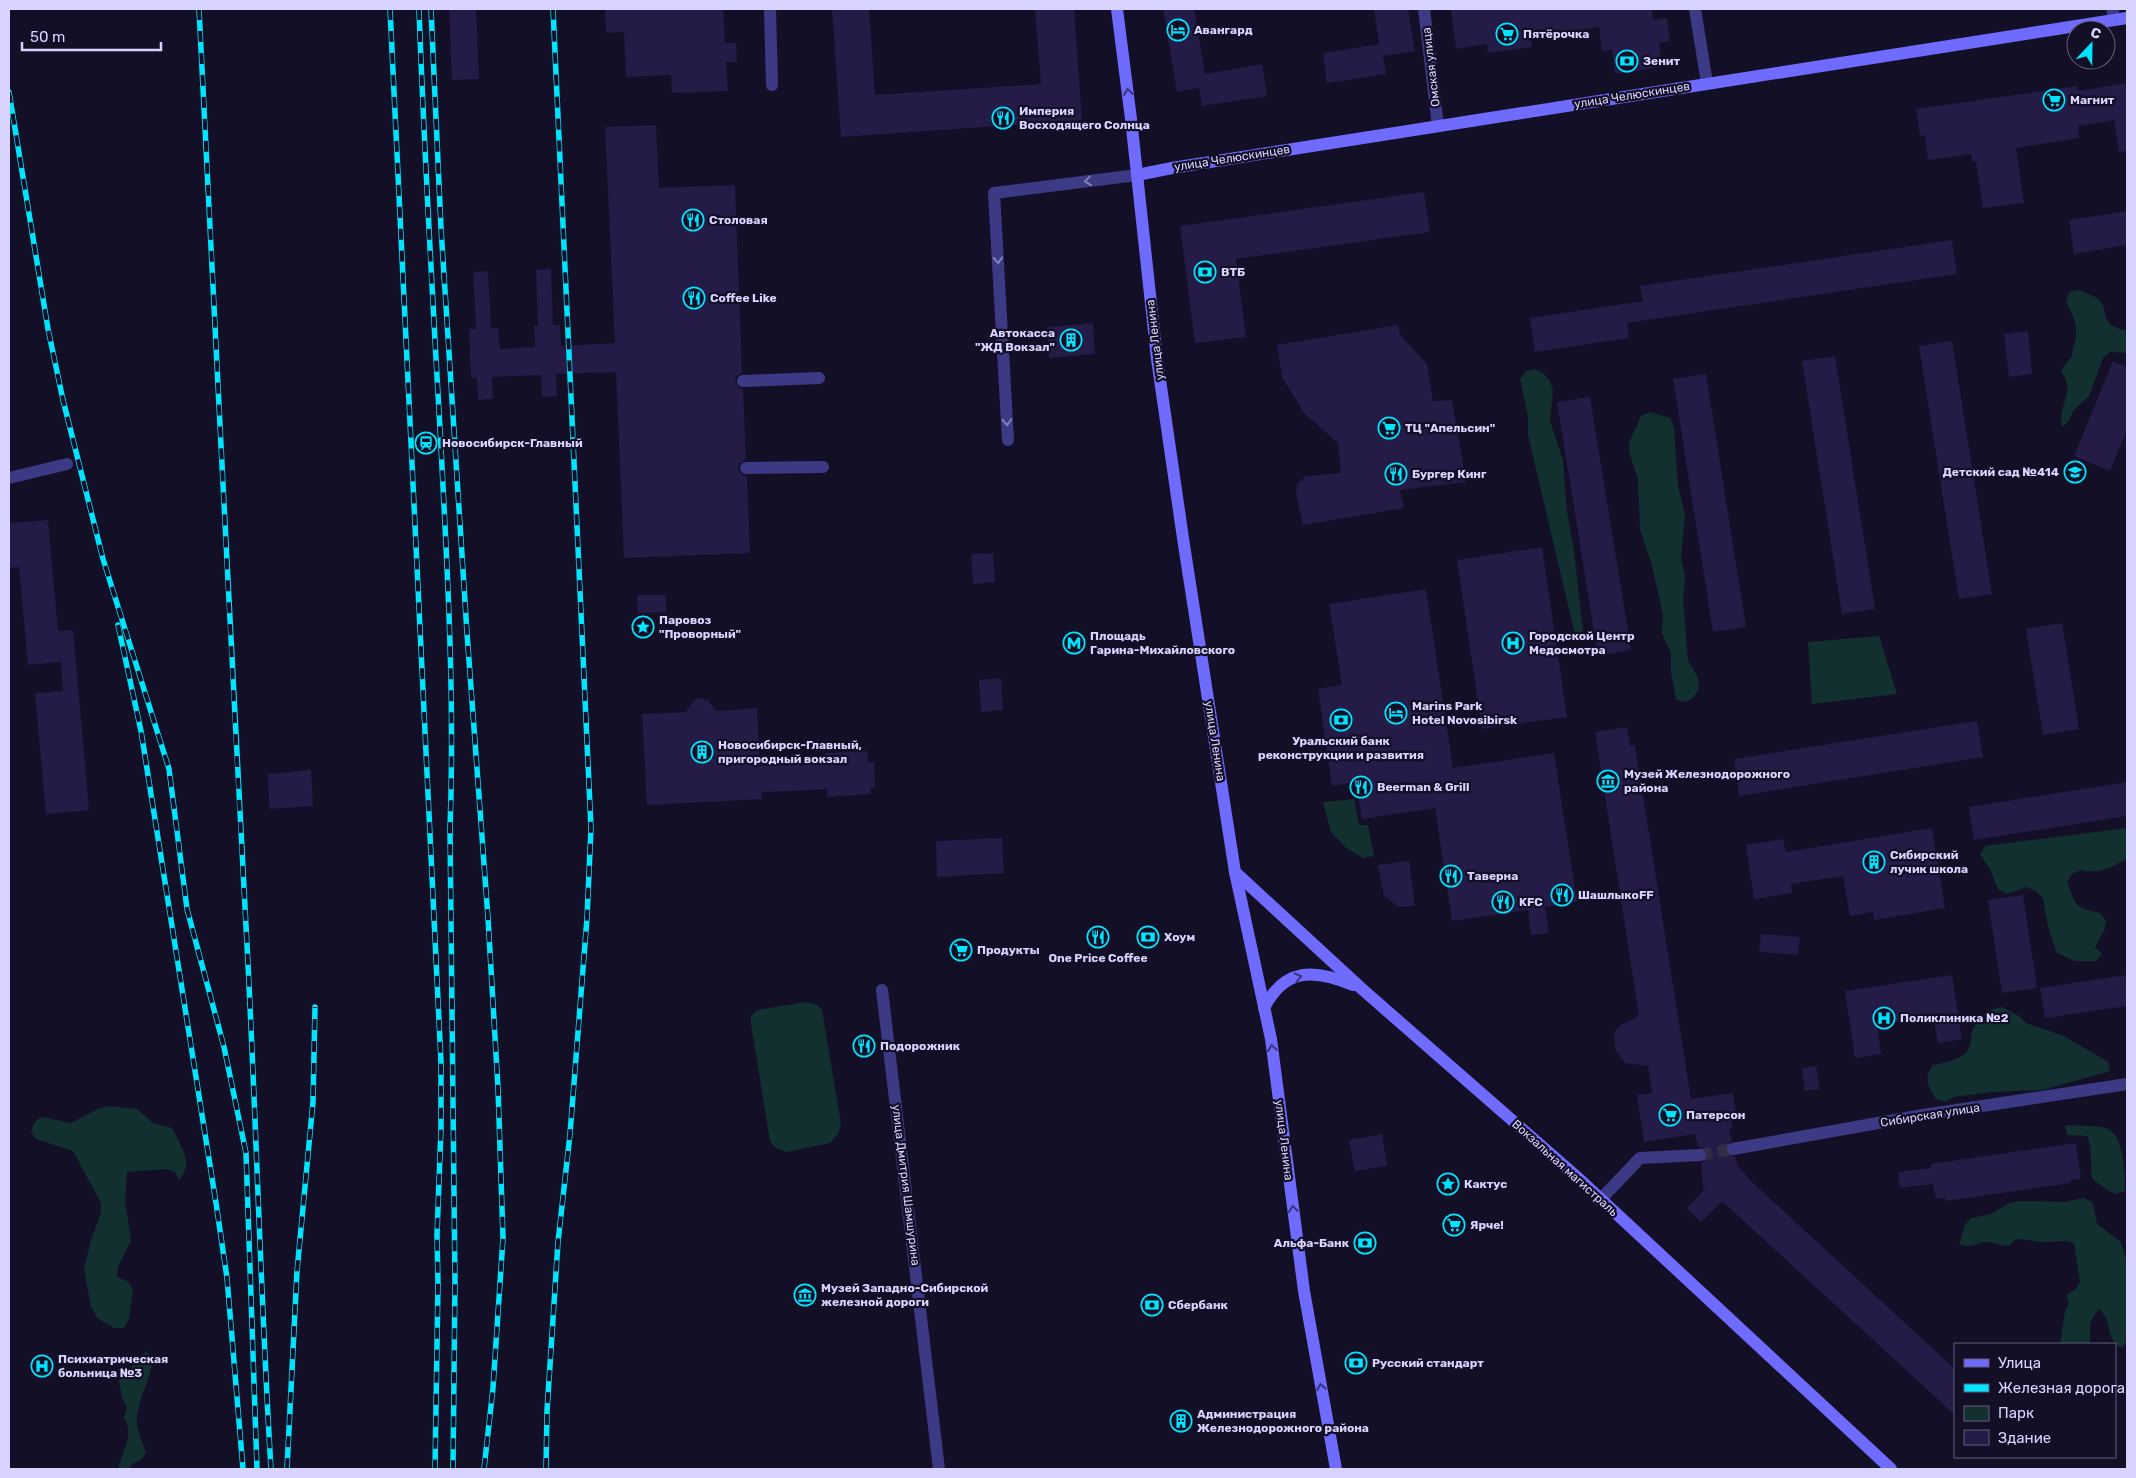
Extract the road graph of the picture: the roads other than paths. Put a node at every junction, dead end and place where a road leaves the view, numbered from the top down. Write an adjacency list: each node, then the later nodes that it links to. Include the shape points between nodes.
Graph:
1 (770, 9): 7 (street)
2 (1117, 9): 9 (main road, улица Ленина, one-way to 2)
3 (1424, 9): 8 (street, Омская улица)
4 (1695, 9): 6 (street)
5 (2118, 15): 6 (main road, улица Челюскинцев, via 1869,60)
6 (1707, 83): 8 (main road, улица Челюскинцев)
7 (772, 85)
8 (1438, 126): 9 (main road, улица Челюскинцев)
9 (1137, 175): 12 (street, one-way to 12, via 994,192); 17 (main road, улица Ленина, via 1156,359)
10 (819, 378): 11 (street)
11 (743, 381)
12 (1008, 440)
13 (67, 464): 16 (street)
14 (823, 467): 15 (street)
15 (746, 468)
16 (9, 478)
17 (1235, 872): 18 (main road, Вокзальная магистраль); 20 (main road, улица Ленина)
18 (1362, 989): 20 (main road, one-way to 18, via 1279,986 1293,977 1313,974 1336,978); 24 (main road, Вокзальная магистраль)
19 (882, 990): 25 (street, улица Дмитрия Шамшурина)
20 (1264, 1008): 26 (main road, улица Ленина, one-way to 20, via 1304,1291 1271,1039)
21 (2127, 1084): 22 (street, Сибирская улица, via 1917,1116)
22 (1733, 1149)
23 (1700, 1155): 24 (street, via 1640,1158)
24 (1600, 1200): 27 (main road, Вокзальная магистраль)
25 (939, 1469)
26 (1336, 1469)
27 (1891, 1469)

